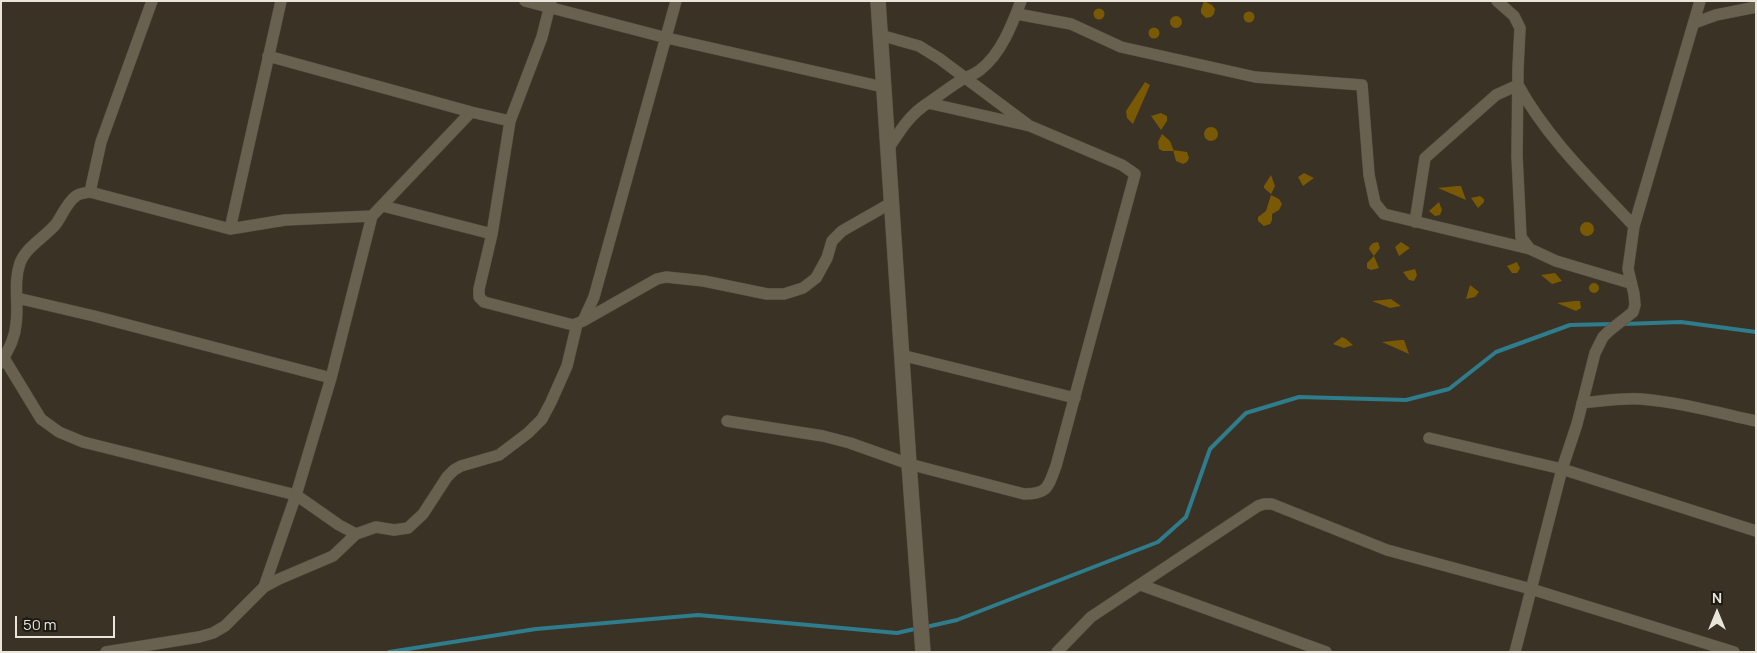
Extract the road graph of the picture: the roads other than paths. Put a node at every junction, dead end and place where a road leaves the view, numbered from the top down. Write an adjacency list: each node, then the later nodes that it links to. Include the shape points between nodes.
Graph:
1 (152, 1): 24 (street, via 101,142)
2 (281, 1): 15 (street)
3 (525, 1): 9 (street)
4 (676, 1): 14 (street)
5 (878, 1): 13 (street)
6 (1022, 1): 11 (street)
7 (1497, 1): 17 (street, via 1514,16 1520,28)
8 (1700, 1): 12 (street)
9 (550, 5): 14 (street); 21 (street, via 542,37)
10 (1756, 7): 12 (street)
11 (1016, 14): 16 (street, via 996,54 979,71); 28 (street, via 1071,24 1121,47 1255,77 1362,85 1369,175 1375,203 1384,214)
12 (1694, 23): 29 (street)
13 (880, 35): 16 (street, via 919,46); 18 (street)
14 (667, 38): 18 (street); 35 (street, via 594,297)
15 (268, 56): 20 (street); 30 (street)
16 (965, 78): 19 (street); 22 (street)
17 (1518, 85): 28 (street, via 1496,95 1425,158); 29 (street, via 1532,110 1566,152); 32 (street, via 1519,218 1521,237)
18 (883, 87): 23 (street)
19 (928, 104): 22 (street); 23 (street, via 906,121)
20 (471, 112): 21 (street); 26 (street)
21 (510, 121): 31 (street)
22 (1030, 126): 39 (street, via 1122,165 1135,174)
23 (888, 149): 25 (street)
24 (90, 192): 30 (street); 34 (street, via 74,198 55,225 26,252 17,277)
25 (891, 203): 35 (street, via 842,231 832,241 816,278 803,288 784,294 767,294 666,277); 36 (street)
26 (383, 206): 27 (street); 31 (street)
27 (372, 216): 30 (street, via 285,220); 38 (street)
28 (1415, 222): 32 (street)
29 (1634, 226): 33 (street, via 1628,269)
30 (230, 229)
31 (492, 234): 35 (street, via 479,289 479,297 484,302 568,324)
32 (1530, 249): 33 (street, via 1556,261)
33 (1630, 282): 40 (street, via 1634,294 1633,312 1603,337 1595,352)
34 (17, 298): 37 (street, via 13,341); 38 (street)
35 (580, 322): 48 (street, via 552,402 528,433 499,455 454,470 423,514 408,528 376,527)
36 (901, 355): 39 (street); 44 (street)
37 (2, 359): 46 (street, via 41,419 59,432 83,442)
38 (331, 378): 46 (street)
39 (1075, 398): 44 (street, via 1056,466 1047,488 1037,494 1024,494)
40 (1582, 402): 41 (street, via 1641,399); 45 (street)
41 (1756, 421)
42 (727, 422): 44 (street, via 823,436)
43 (1429, 438): 45 (street)
44 (909, 464): 54 (street)
45 (1562, 469): 47 (street); 51 (street)
46 (296, 495): 48 (street); 50 (street)
47 (1756, 531)
48 (356, 534): 50 (street, via 333,556)
49 (1142, 585): 51 (street, via 1258,506 1272,504 1387,550); 52 (street); 55 (street, via 1090,617)
50 (264, 587): 53 (street, via 225,626 213,633)
51 (1531, 589): 57 (street); 58 (street)
52 (1307, 649): 56 (street)
53 (106, 652)
54 (924, 652)
55 (1057, 652)
56 (1326, 652)
57 (1515, 652)
58 (1734, 652)

